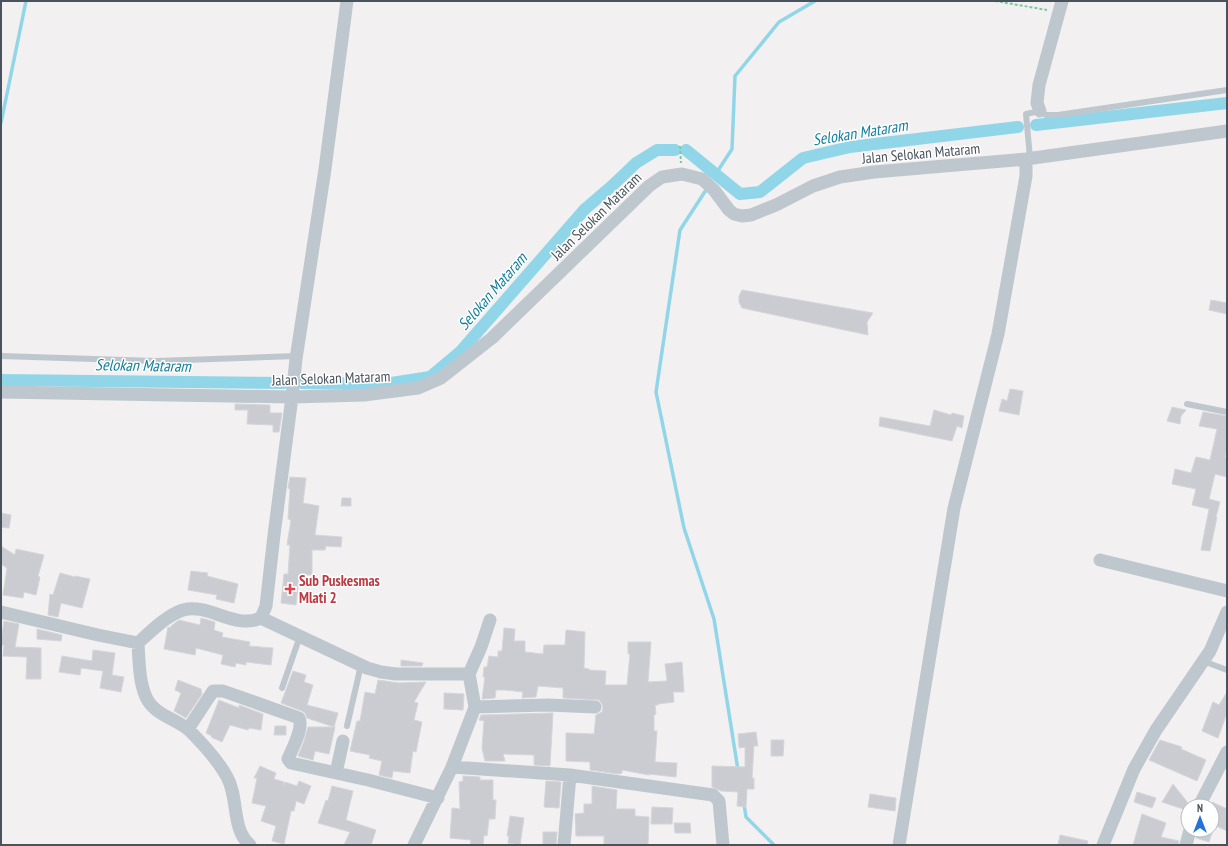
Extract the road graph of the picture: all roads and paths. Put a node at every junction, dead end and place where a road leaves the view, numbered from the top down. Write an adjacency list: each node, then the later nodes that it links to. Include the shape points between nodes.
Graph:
1 (347, 1): 11 (street)
2 (995, 1): 3 (path)
3 (1061, 6): 5 (street, via 1039,84 1037,103)
4 (1227, 90): 5 (lane, via 1058,115)
5 (1040, 111): 8 (lane, via 1026,114)
6 (1227, 131): 8 (street, Jalan Selokan Mataram)
7 (680, 146): 9 (path)
8 (1028, 159): 13 (street, Jalan Selokan Mataram, via 840,177 813,186 751,215 742,216 729,210 702,179 682,174 662,177 648,186 492,338 441,378 418,388 364,395); 44 (street, via 998,334 954,508)
9 (681, 168)
10 (1, 356): 11 (lane, via 156,361)
11 (296, 358): 13 (street)
12 (1, 392): 13 (street, Jalan Selokan Mataram)
13 (293, 392): 20 (street, via 266,606)
14 (1188, 404): 15 (lane)
15 (1227, 412)
16 (1100, 560): 17 (street)
17 (1227, 591)
18 (1, 612): 23 (street)
19 (1227, 612): 24 (street)
20 (261, 618): 22 (street); 23 (street, via 242,622 213,612 183,610 162,622)
21 (490, 620): 27 (street, via 482,647)
22 (300, 636): 25 (street); 28 (lane)
23 (138, 643): 32 (street, via 139,672 146,697 155,710)
24 (1203, 661): 26 (lane); 45 (street, via 1156,730 1134,769)
25 (361, 665): 27 (street, via 396,674); 31 (lane)
26 (1227, 670)
27 (469, 674): 29 (street)
28 (282, 688)
29 (475, 707): 30 (street, via 548,705); 35 (street)
30 (595, 708)
31 (347, 726)
32 (188, 729): 36 (street, via 213,691 223,691 299,718 300,729 289,762); 41 (street, via 228,778 240,833)
33 (343, 741): 36 (street)
34 (1225, 760): 39 (street)
35 (452, 767): 37 (street); 38 (street)
36 (336, 773): 38 (street)
37 (570, 775): 42 (street); 43 (street, via 713,795 719,801)
38 (438, 798): 40 (street)
39 (1204, 798)
40 (418, 844)
41 (250, 845)
42 (564, 845)
43 (723, 845)
44 (899, 845)
45 (1103, 845)

